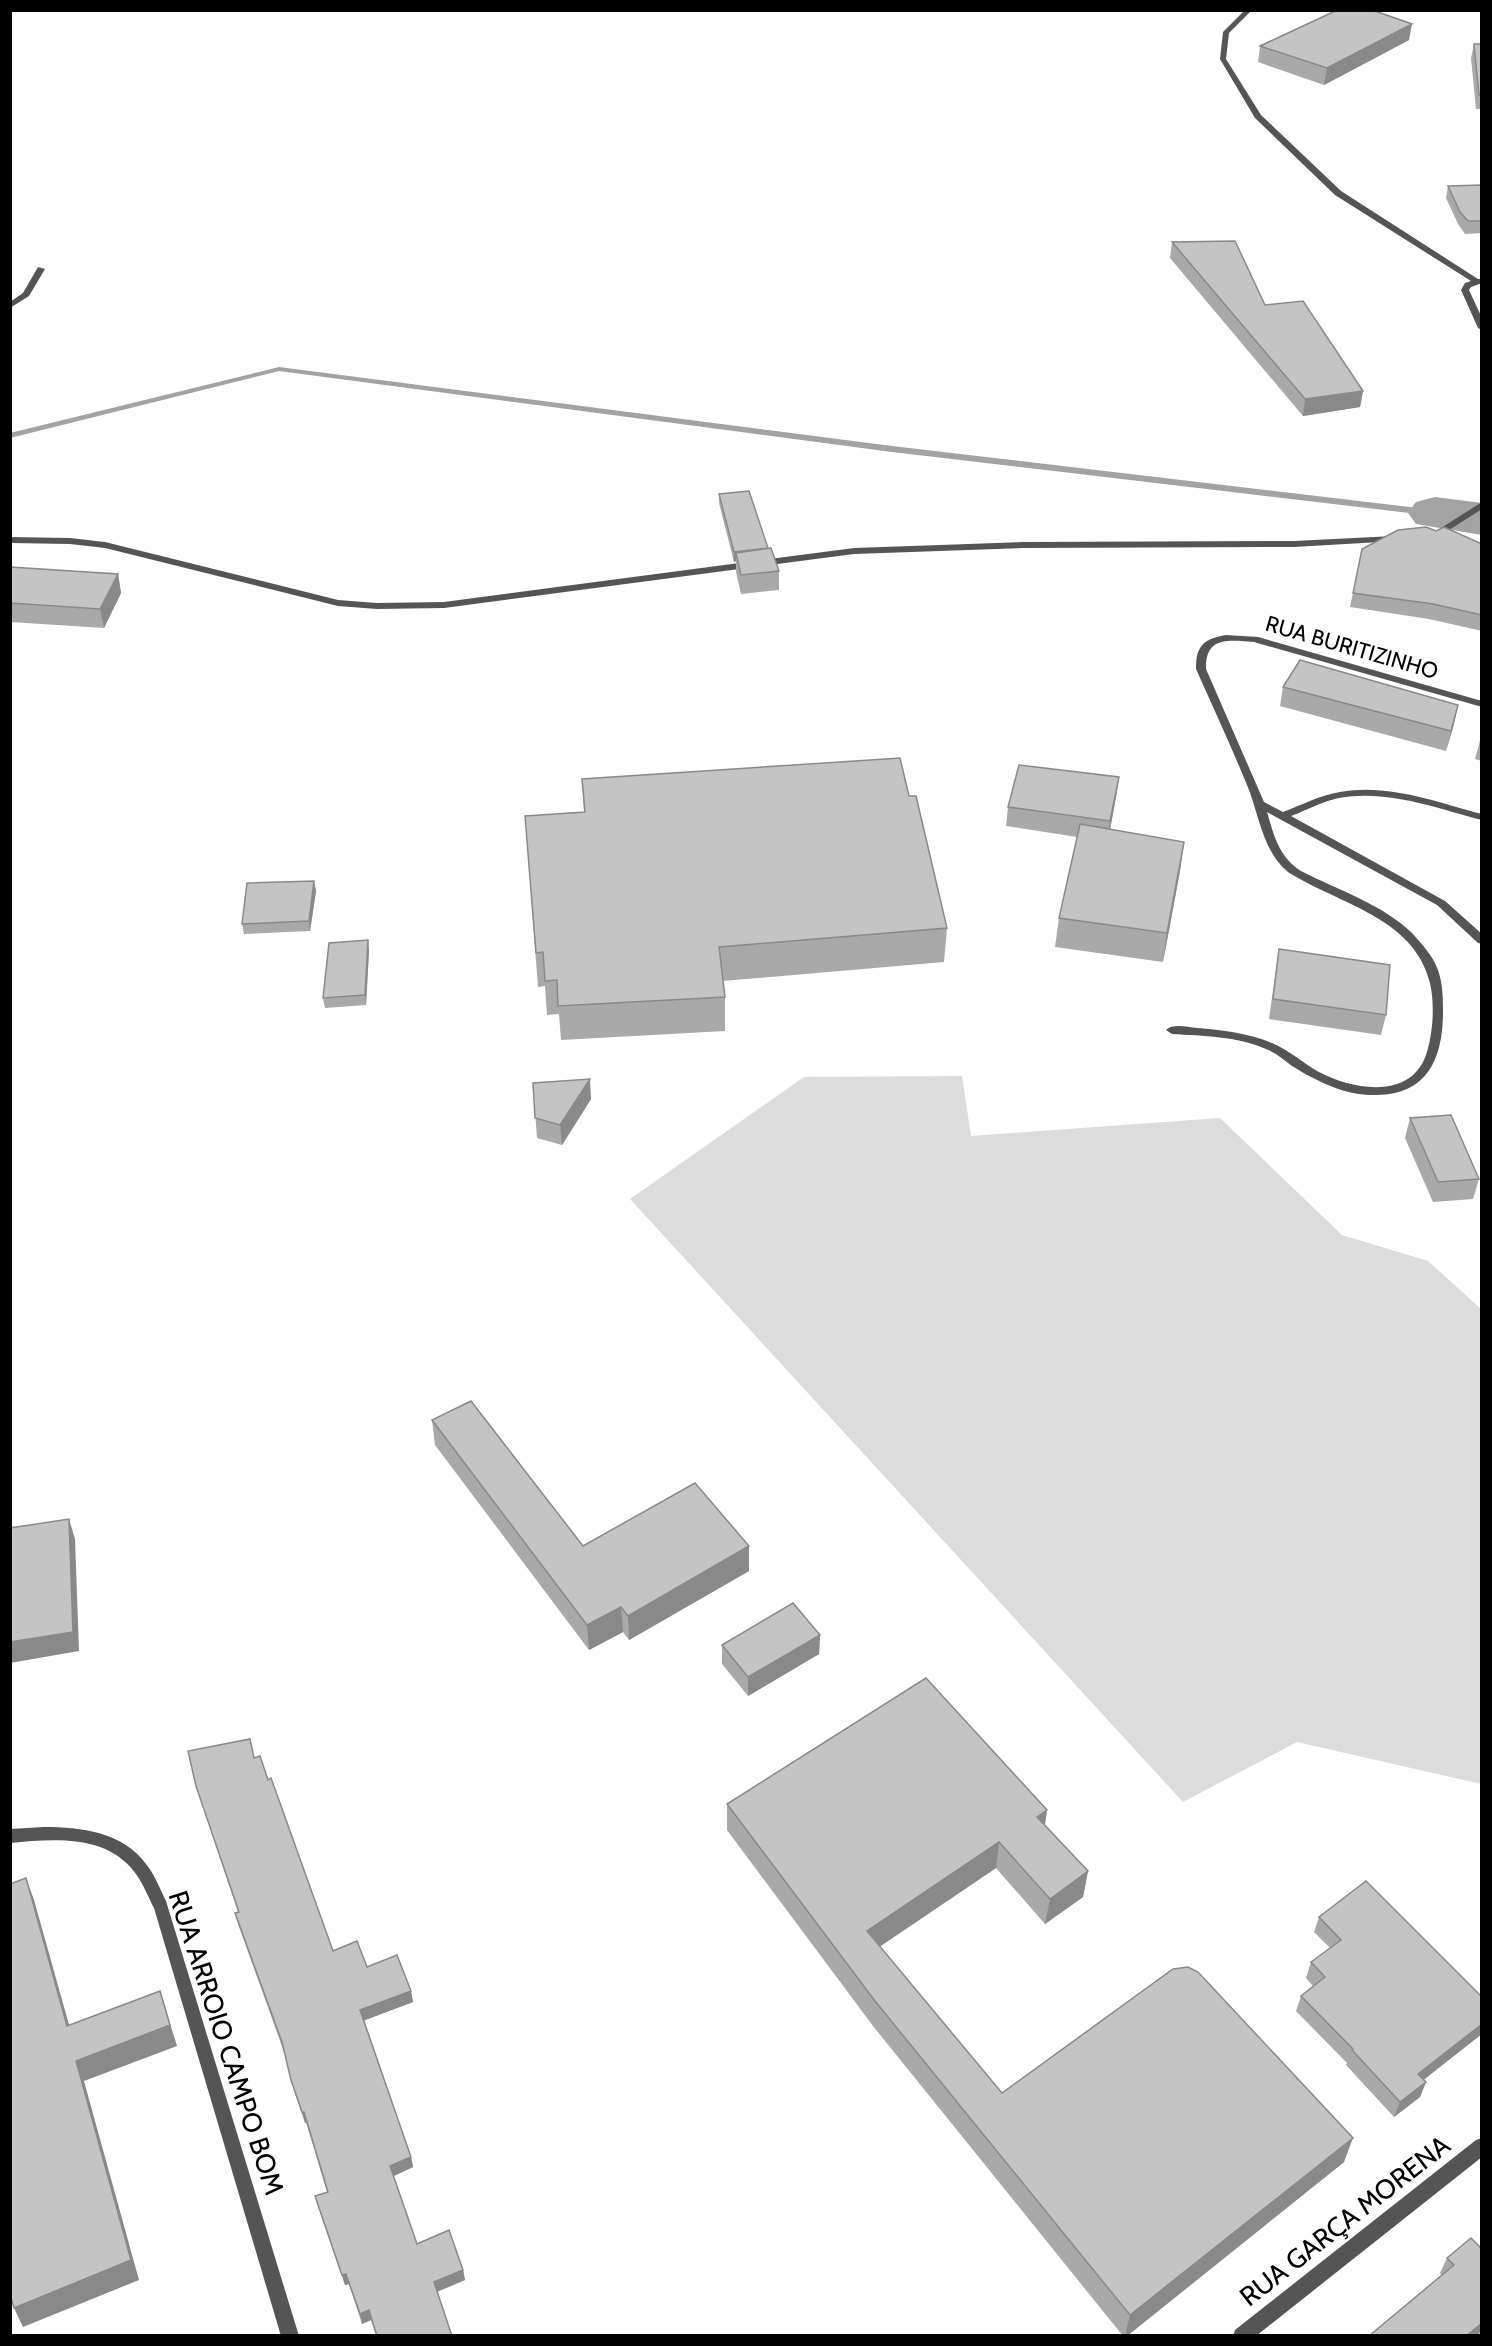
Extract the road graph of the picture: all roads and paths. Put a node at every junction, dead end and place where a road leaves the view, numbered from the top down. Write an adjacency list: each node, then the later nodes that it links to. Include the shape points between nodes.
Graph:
1 (1249, 10): 3 (street, via 1226,32 1222,59 1258,116 1338,193)
2 (40, 269): 4 (street, via 26,294)
3 (1479, 281): 5 (street, via 1465,290)
4 (10, 306)
5 (1482, 328)
6 (1482, 505): 9 (street, via 1433,536)
7 (1408, 538): 8 (street, via 1262,546 1127,544 854,550 413,606 338,603 105,545)
8 (10, 540)
9 (1449, 540)
10 (1482, 704): 11 (street, RUA BURITIZINHO, via 1281,645 1237,637 1211,641 1201,651 1201,669)
11 (1259, 803): 12 (street); 15 (street, via 1276,854 1287,867 1389,920 1425,954 1436,977 1439,1001 1430,1060 1412,1083 1404,1086 1348,1090 1318,1077 1271,1046 1246,1038)
12 (1283, 816): 13 (street, via 1339,795 1359,792 1379,793); 14 (street, via 1441,903)
13 (1482, 817)
14 (1482, 941)
15 (1172, 1030)
16 (10, 1836): 18 (street, RUA ARROIO CAMPO BOM, via 62,1832 109,1841 139,1865 161,1906)
17 (1482, 2146): 19 (street, RUA GARÇA MORENA)
18 (290, 2336)
19 (1241, 2336)

